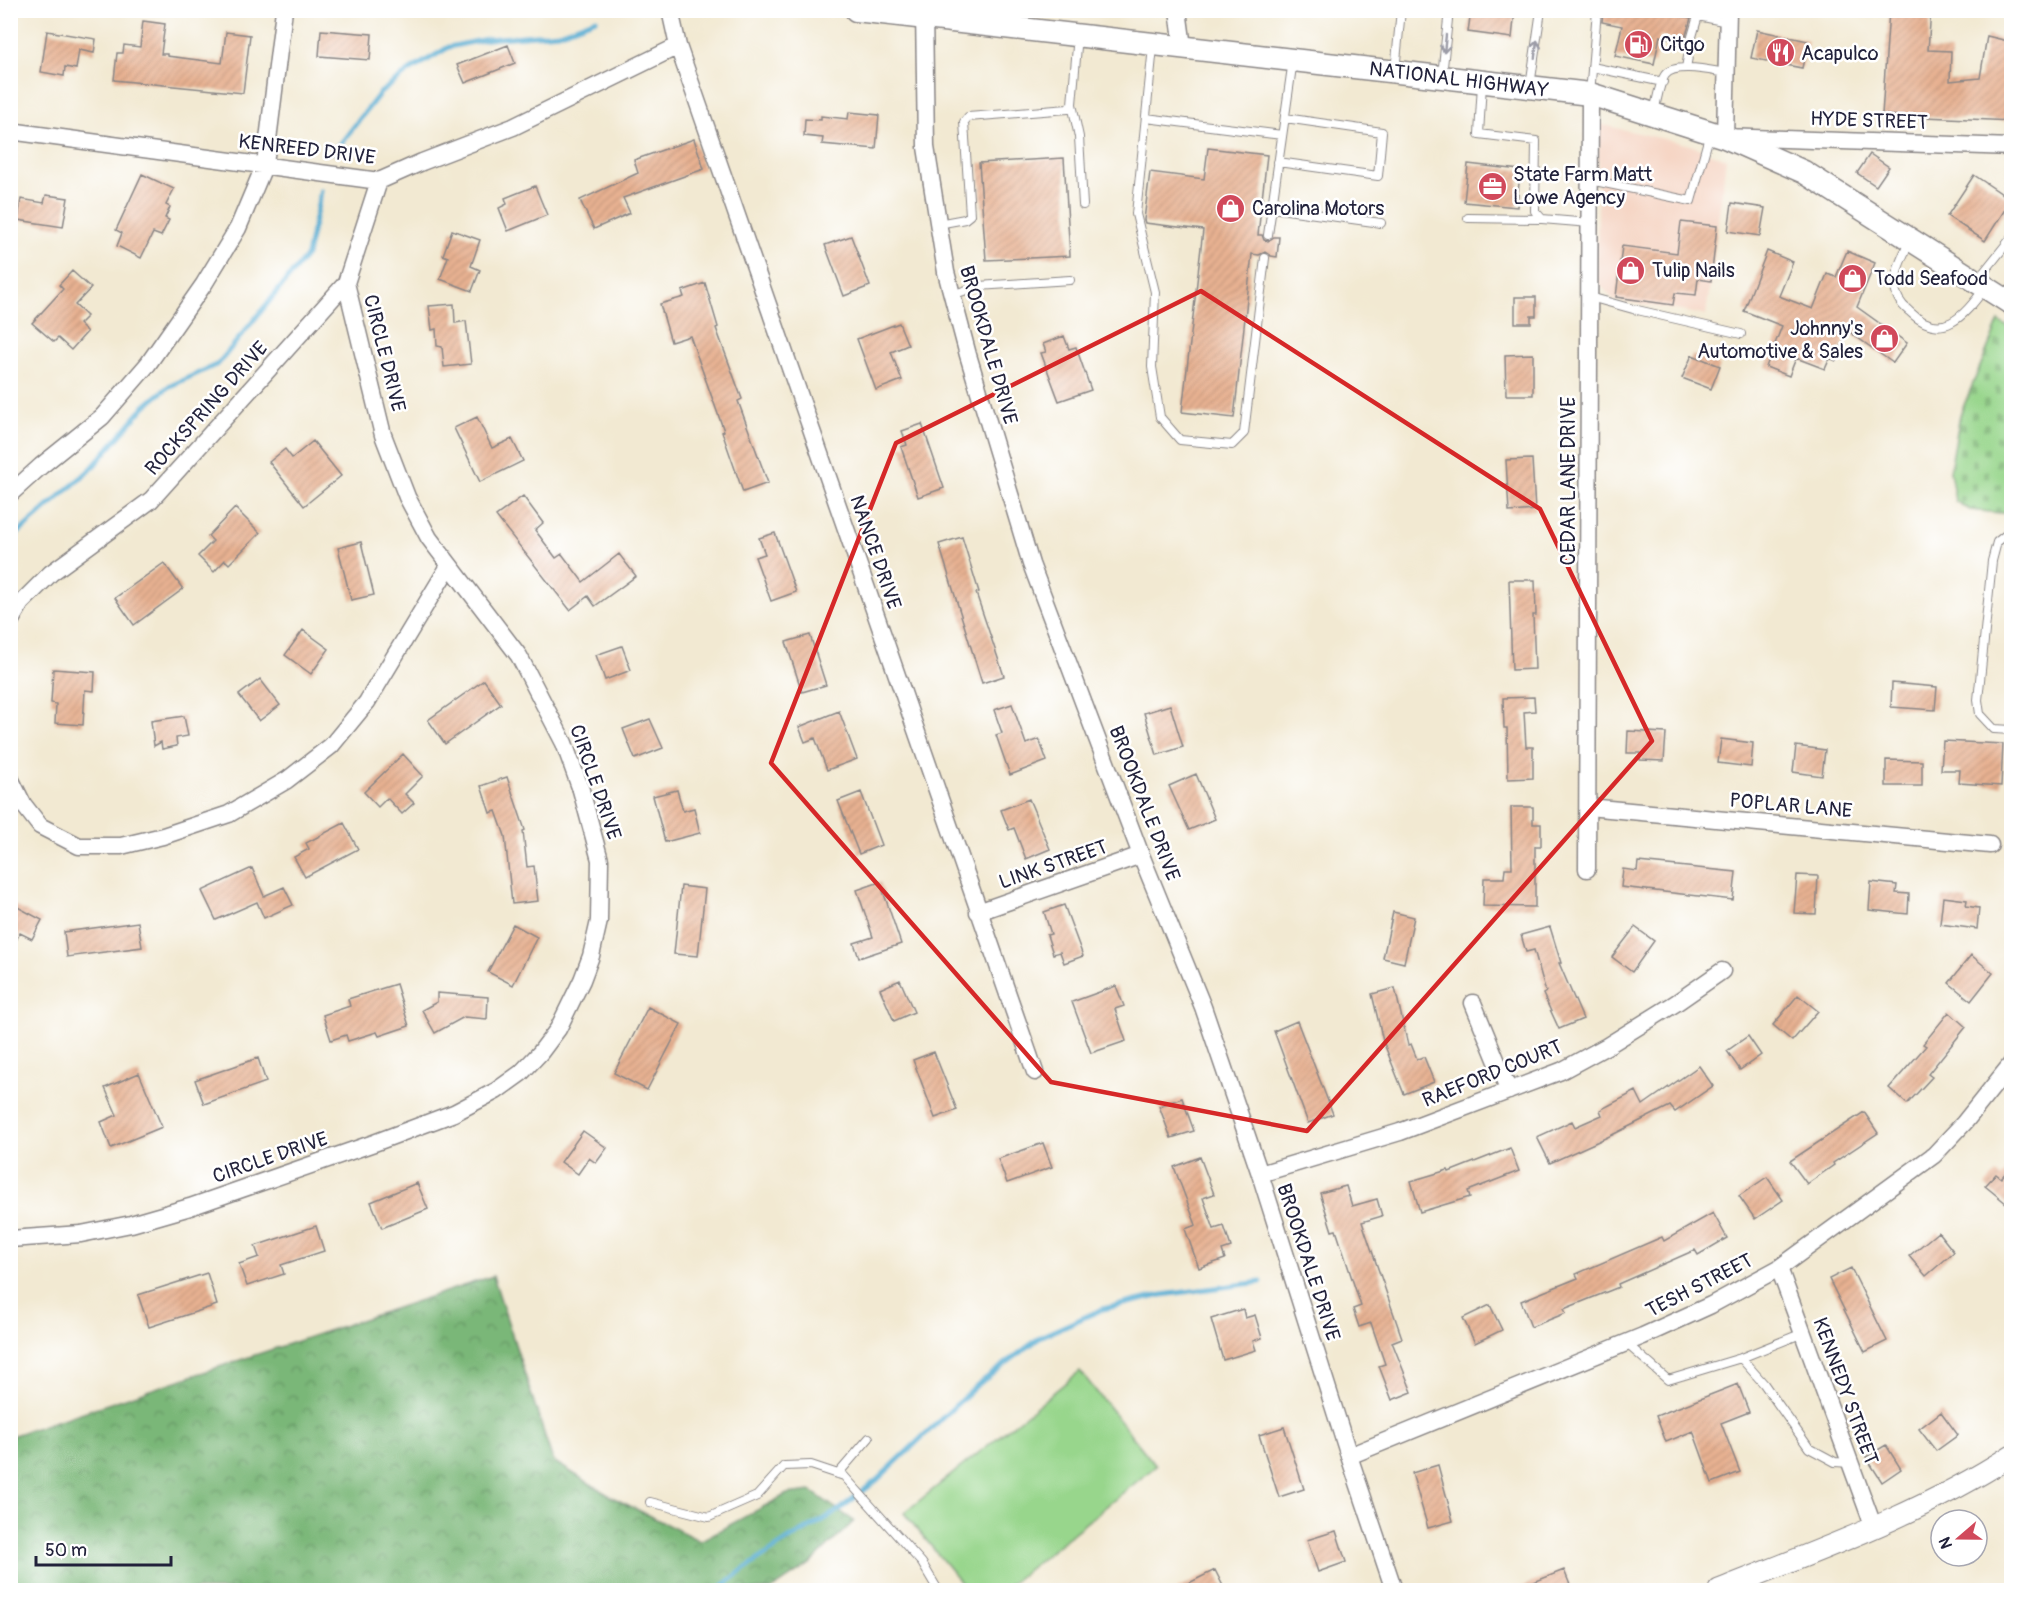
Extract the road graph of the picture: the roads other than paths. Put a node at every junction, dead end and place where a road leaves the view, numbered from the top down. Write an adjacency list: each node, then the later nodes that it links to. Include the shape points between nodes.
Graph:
1 (284, 10): 35 (street)
2 (670, 10): 14 (street)
3 (856, 10): 10 (main road, NATIONAL HIGHWAY)
4 (1178, 10): 15 (street)
5 (1401, 10): 19 (lane)
6 (1449, 10): 21 (lane, one-way to 21)
7 (1541, 10): 24 (lane, one-way to 7)
8 (1597, 10): 17 (lane)
9 (1696, 13): 11 (lane); 18 (lane)
10 (924, 14): 12 (main road, NATIONAL HIGHWAY); 44 (street, BROOKDALE DRIVE, via 926,147)
11 (1728, 16): 20 (street)
12 (1078, 35): 13 (main road, NATIONAL HIGHWAY); 26 (lane)
13 (1153, 44): 15 (main road, NATIONAL HIGHWAY); 28 (lane)
14 (678, 46): 37 (street, KENREED DRIVE, via 513,127); 66 (street, NANCE DRIVE)
15 (1183, 47): 16 (main road, NATIONAL HIGHWAY)
16 (1293, 60): 19 (main road, NATIONAL HIGHWAY); 29 (lane)
17 (1592, 68): 23 (lane); 25 (lane)
18 (1686, 68): 20 (lane); 23 (lane, via 1672,70)
19 (1395, 71): 21 (main road, NATIONAL HIGHWAY)
20 (1726, 73): 32 (street)
21 (1442, 77): 22 (main road, NATIONAL HIGHWAY)
22 (1482, 81): 24 (main road, NATIONAL HIGHWAY); 41 (lane, via 1479,134 1536,141 1535,211)
23 (1663, 82): 27 (lane)
24 (1530, 87): 25 (main road, NATIONAL HIGHWAY)
25 (1590, 94): 27 (main road, NATIONAL HIGHWAY); 36 (street, CEDAR LANE DRIVE)
26 (1072, 104): 38 (lane, via 1079,137); 44 (lane, via 1068,109 968,117 964,122 970,215)
27 (1653, 115): 32 (main road, NATIONAL HIGHWAY)
28 (1146, 118): 31 (lane); 48 (lane, via 1136,214 1155,292 1152,367 1160,417 1180,440 1232,445 1244,433)
29 (1285, 118): 31 (lane); 34 (lane, via 1382,132 1377,176)
30 (10, 131): 35 (street, KENREED DRIVE)
31 (1282, 135): 34 (lane)
32 (1718, 135): 33 (street, HYDE STREET); 36 (lane, via 1691,201); 47 (main road, NATIONAL HIGHWAY, via 1804,172)
33 (2012, 147)
34 (1278, 162): 39 (lane)
35 (265, 164): 37 (street, KENREED DRIVE); 56 (street, via 238,228 204,285 148,364 102,417)
36 (1590, 180): 43 (street, CEDAR LANE DRIVE)
37 (379, 181): 50 (street, ROCKSPRING DRIVE)
38 (1083, 205)
39 (1272, 208): 42 (lane); 45 (lane)
40 (1468, 218): 41 (lane)
41 (1542, 219): 43 (lane)
42 (1381, 223)
43 (1590, 223): 53 (street, CEDAR LANE DRIVE)
44 (938, 224): 52 (street, BROOKDALE DRIVE)
45 (1268, 234)
46 (2012, 237): 51 (lane)
47 (1910, 240): 51 (main road, NATIONAL HIGHWAY); 51 (lane, via 1895,286 1899,302 1920,322 1938,327 1957,320 1970,308)
48 (1265, 258)
49 (1070, 280): 52 (lane, via 978,286)
50 (346, 283): 58 (street, CIRCLE DRIVE, via 383,435 407,497); 59 (street, ROCKSPRING DRIVE, via 151,500 51,573 21,603)
51 (1980, 285): 54 (main road, NATIONAL HIGHWAY)
52 (952, 295): 64 (street, BROOKDALE DRIVE, via 1031,564)
53 (1590, 297): 55 (lane); 62 (street, CEDAR LANE DRIVE)
54 (2012, 304)
55 (1741, 334)
56 (10, 494)
57 (2012, 530): 60 (lane, via 1997,542 1992,561 1978,700 1980,714 1994,729)
58 (449, 566): 61 (street, via 367,702 331,746 287,780 230,814 121,846 79,846 40,826); 73 (street, CIRCLE DRIVE, via 519,656 538,691 564,742 598,851 599,921 588,964 558,1029 520,1073 454,1113 190,1207 131,1224 81,1234)
59 (10, 622)
60 (2012, 730)
61 (10, 778)
62 (1588, 807): 63 (street, POPLAR LANE); 65 (street, CEDAR LANE DRIVE)
63 (1990, 845)
64 (1141, 855): 66 (street, LINK STREET); 72 (street, BROOKDALE DRIVE, via 1203,1007)
65 (1587, 868)
66 (978, 912): 70 (street, NANCE DRIVE)
67 (1722, 970): 71 (street, RAEFORD COURT, via 1607,1046 1561,1071)
68 (1473, 1003): 71 (street)
69 (2012, 1063): 74 (street, TESH STREET, via 1934,1155)
70 (1035, 1072)
71 (1509, 1091): 72 (street, RAEFORD COURT, via 1400,1132)
72 (1260, 1174): 80 (street, BROOKDALE DRIVE)
73 (10, 1239)
74 (1779, 1268): 75 (street, KENNEDY STREET); 76 (street, TESH STREET)
75 (1803, 1333): 77 (lane); 81 (street, KENNEDY STREET)
76 (1626, 1343): 77 (lane, via 1668,1380); 80 (street, TESH STREET)
77 (1741, 1358): 81 (lane, via 1809,1448 1835,1462)
78 (869, 1438): 82 (lane)
79 (2012, 1455): 84 (street, via 1976,1478)
80 (1349, 1456): 86 (street, BROOKDALE DRIVE)
81 (1850, 1463): 84 (street, KENNEDY STREET)
82 (838, 1474): 83 (lane, via 811,1465 784,1466 757,1496 710,1517); 85 (lane, via 850,1482 922,1563)
83 (650, 1502)
84 (1874, 1528): 87 (street)
85 (938, 1590)
86 (1394, 1590)
87 (1719, 1590)

